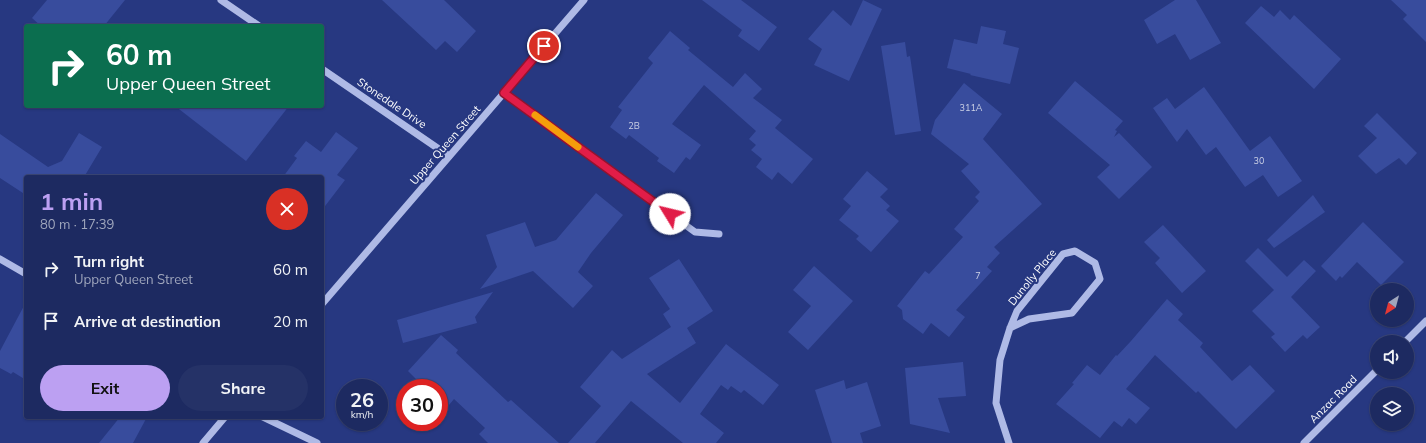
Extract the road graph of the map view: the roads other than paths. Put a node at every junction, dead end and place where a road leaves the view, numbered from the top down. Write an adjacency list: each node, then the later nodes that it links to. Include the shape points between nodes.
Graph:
1 (221, 0): 3 (street)
2 (584, 0): 5 (street, Upper Queen Street)
3 (256, 24)
4 (324, 70): 6 (street, Stonedale Drive)
5 (504, 93): 6 (street, Upper Queen Street); 7 (street, via 695,232)
6 (449, 156): 10 (street, Upper Queen Street)
7 (719, 234)
8 (0, 259): 9 (street)
9 (24, 273)
10 (324, 302)
11 (1426, 321): 13 (street)
12 (1010, 328): 12 (street, Dunolly Place, via 1017,310 1063,254 1075,251 1095,263 1100,279 1072,313 1029,319); 19 (street, Dunolly Place, via 1000,360 996,403)
13 (1412, 335)
14 (1370, 377): 20 (street, Anzac Road)
15 (223, 419): 17 (street)
16 (267, 419): 18 (street)
17 (203, 443)
18 (317, 443)
19 (1009, 443)
20 (1304, 443)

